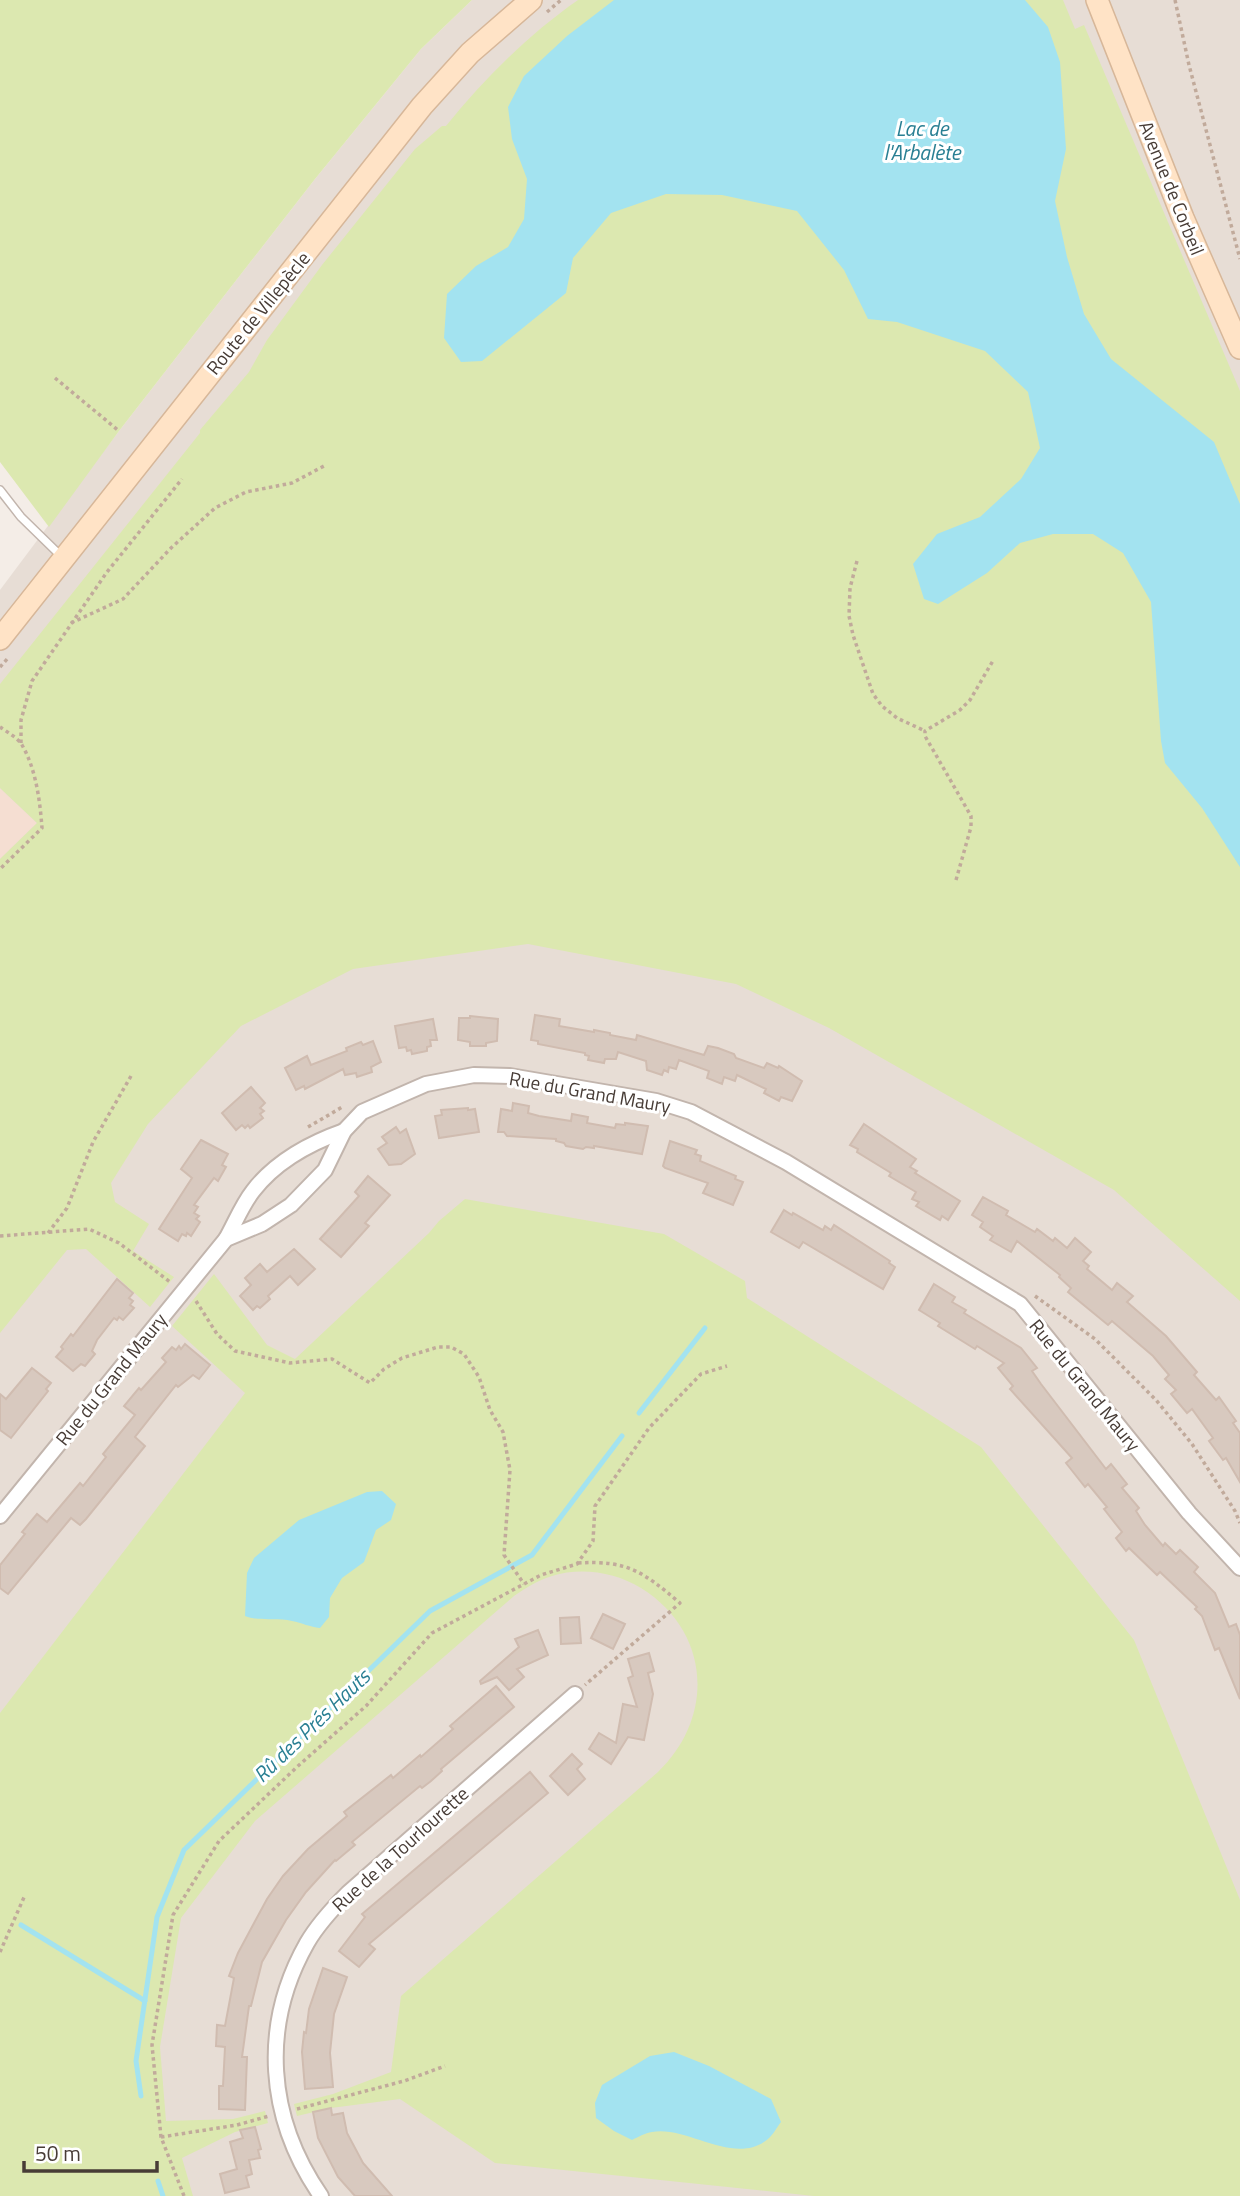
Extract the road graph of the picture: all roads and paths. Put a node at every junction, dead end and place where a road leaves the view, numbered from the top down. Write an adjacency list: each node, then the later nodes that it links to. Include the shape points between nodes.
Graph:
1 (531, 0): 11 (main road, Route de Villepècle, via 470,53 422,106)
2 (1100, 0): 5 (main road, Avenue de Corbeil, via 1183,218)
3 (1175, 0): 4 (path)
4 (1240, 259)
5 (1240, 348)
6 (55, 378): 7 (path)
7 (119, 431)
8 (324, 466): 13 (path, via 292,483 246,492 215,508 123,599)
9 (183, 479): 13 (path)
10 (0, 490): 11 (lane)
11 (64, 558): 14 (main road, Route de Villepècle)
12 (857, 561): 17 (path, via 849,616 870,685 881,706)
13 (69, 624): 18 (path, via 32,681 21,720)
14 (0, 639)
15 (994, 659): 17 (path, via 970,700)
16 (0, 727): 18 (path)
17 (925, 731): 20 (path, via 971,816)
18 (21, 743): 19 (path, via 35,781 42,828)
19 (0, 869)
20 (956, 880)
21 (131, 1076): 25 (path, via 93,1142 68,1208)
22 (353, 1101): 24 (path)
23 (344, 1131): 27 (street, via 287,1158 253,1191); 27 (street, Rue du Grand Maury, via 325,1170 291,1205); 34 (street, Rue du Grand Maury, via 362,1112 397,1095 474,1075 568,1085 691,1112 786,1162 1020,1304 1189,1513)
24 (299, 1134)
25 (48, 1233): 26 (path); 29 (path, via 89,1229 119,1243)
26 (0, 1236)
27 (226, 1239): 29 (street, Rue du Grand Maury)
28 (1024, 1290): 32 (path, via 1095,1339 1156,1400 1192,1444)
29 (182, 1291): 31 (street, Rue du Grand Maury); 35 (path, via 198,1303 217,1334 235,1351 290,1363 332,1359 370,1383 402,1357 438,1347 464,1354 503,1432 510,1470 504,1555)
30 (727, 1366): 33 (path, via 701,1374 649,1428 595,1506 593,1541)
31 (0, 1516)
32 (1240, 1523)
33 (577, 1564): 35 (path); 36 (path, via 605,1562 632,1567 680,1603)
34 (1240, 1568)
35 (524, 1584): 41 (path, via 432,1633 366,1706 219,1841 173,1915 152,2045)
36 (575, 1693): 40 (street, Rue de la Tourlourette, via 348,1893 308,1941 291,1975 275,2049)
37 (25, 1895): 38 (path)
38 (0, 1952)
39 (445, 2066): 40 (path)
40 (282, 2113): 41 (path); 43 (street, Rue de la Tourlourette, via 298,2160)
41 (162, 2137): 42 (path)
42 (184, 2196)
43 (321, 2196)

